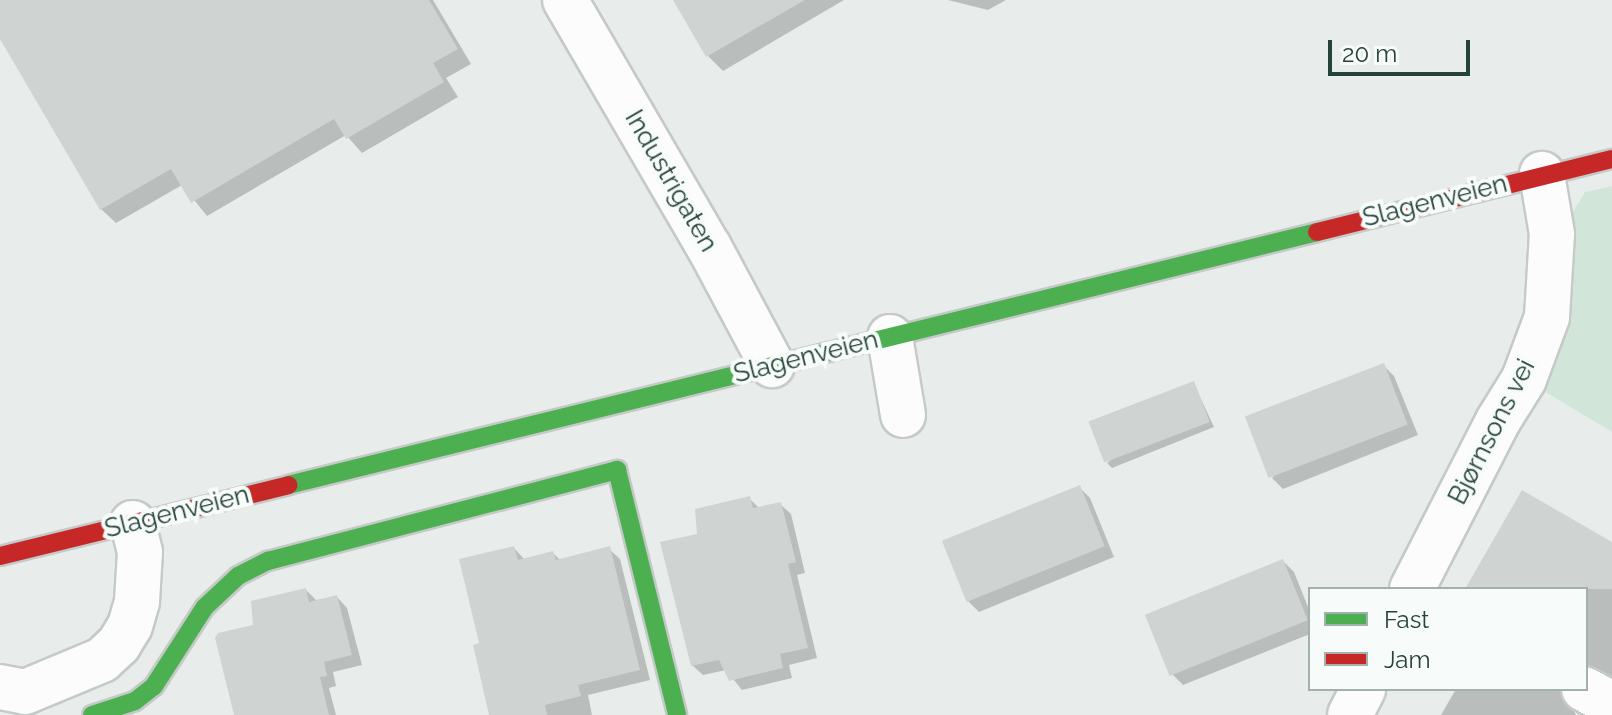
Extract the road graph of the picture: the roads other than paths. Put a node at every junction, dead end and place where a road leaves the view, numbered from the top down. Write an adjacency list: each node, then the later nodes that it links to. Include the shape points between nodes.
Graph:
1 (565, 0): 5 (street, Industrigaten)
2 (1612, 159): 3 (main road, Slagenveien)
3 (1542, 174): 4 (main road, Slagenveien); 9 (street, Bjørnsons vei, via 1552,234 1547,317 1524,379)
4 (890, 337): 5 (main road, Slagenveien); 6 (street)
5 (772, 365): 7 (main road, Slagenveien)
6 (903, 415)
7 (133, 523): 8 (main road, Slagenveien); 12 (street, via 140,552 137,601 125,635 102,660)
8 (0, 556)
9 (1413, 587)
10 (1362, 691): 16 (street)
11 (1588, 691): 13 (street)
12 (11, 698)
13 (1612, 704)
14 (108, 713): 15 (main road, via 154,686 205,607 238,576 268,561 617,470)
15 (677, 715)
16 (1350, 715)

